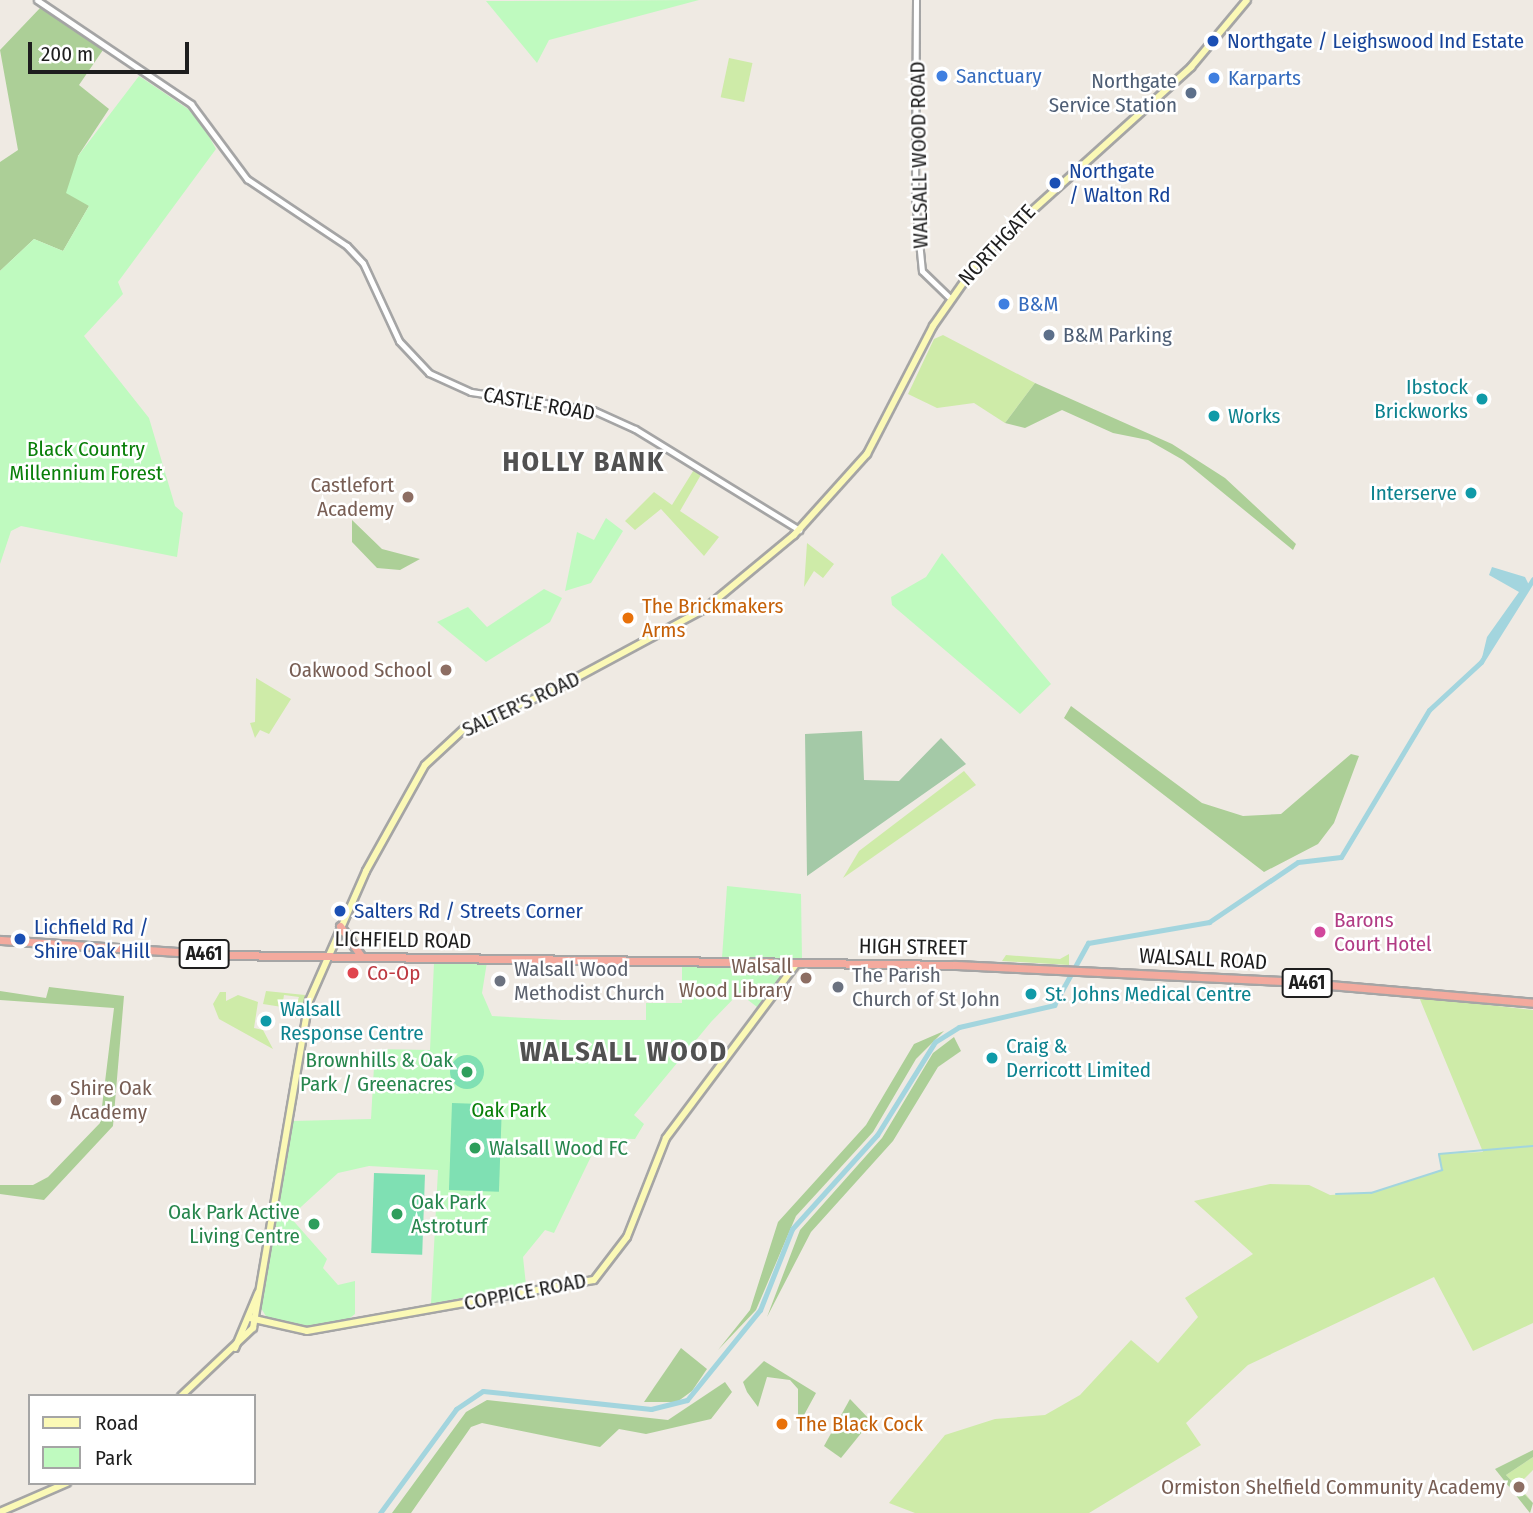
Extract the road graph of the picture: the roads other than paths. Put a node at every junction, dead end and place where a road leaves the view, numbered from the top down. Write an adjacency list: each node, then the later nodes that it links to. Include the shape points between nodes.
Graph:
1 (37, 0): 5 (street, CASTLE ROAD, via 191,104 247,179 356,255 399,341 429,373 471,392 593,410)
2 (916, 0): 4 (street, WALSALL WOOD ROAD, via 915,200 922,271)
3 (1247, 0): 4 (main road, NORTHGATE, via 1198,60 1015,222)
4 (949, 297): 5 (main road, NORTHGATE, via 867,454)
5 (799, 530): 6 (main road, SALTER'S ROAD, via 706,608 552,691 465,728 439,747)
6 (340, 926): 8 (main road, SALTER'S ROAD); 9 (highway)
7 (0, 940): 8 (highway, LICHFIELD ROAD / A461)
8 (326, 956): 9 (highway, LICHFIELD ROAD / A461); 14 (main road, SALTER'S ROAD, via 303,1025)
9 (362, 956): 10 (highway, LICHFIELD ROAD / A461)
10 (796, 964): 11 (highway, LICHFIELD ROAD / A461); 14 (main road, COPPICE ROAD, via 666,1138 627,1237 594,1280 307,1331)
11 (806, 964): 12 (highway, HIGH STREET / A461)
12 (1080, 971): 13 (highway, WALSALL ROAD / A461)
13 (1533, 1003)
14 (253, 1319): 15 (main road, via 234,1351)
15 (183, 1394)
16 (62, 1485): 17 (main road)
17 (0, 1512)

